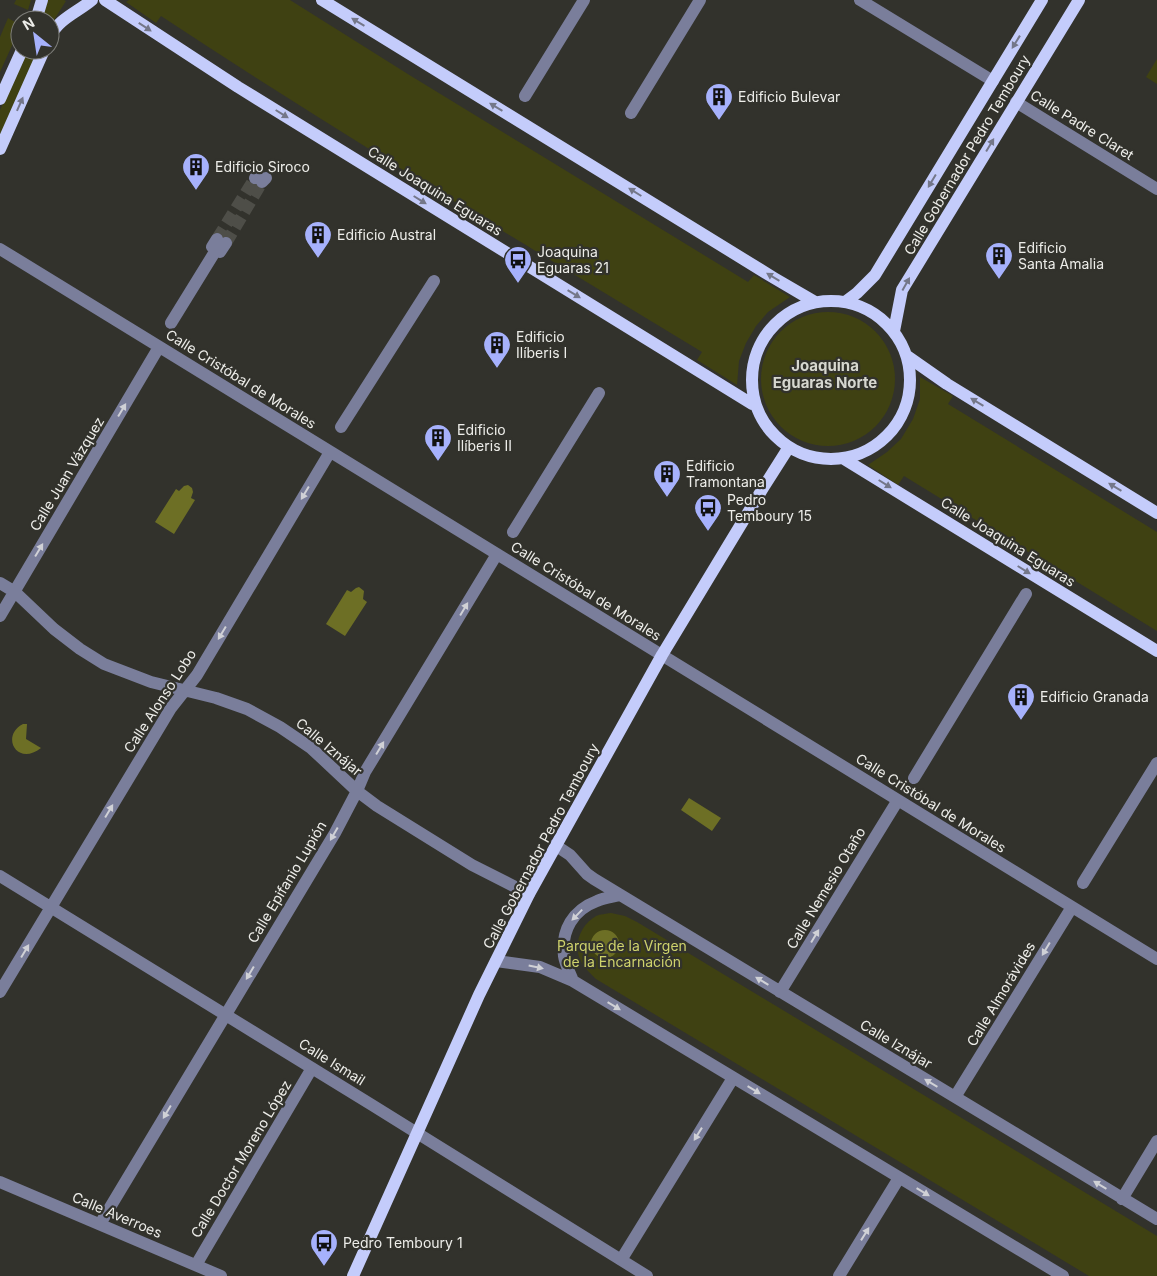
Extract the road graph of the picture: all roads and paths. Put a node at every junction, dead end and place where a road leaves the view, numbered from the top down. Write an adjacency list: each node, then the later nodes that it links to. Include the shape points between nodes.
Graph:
1 (92, 0): 9 (main road)
2 (105, 0): 29 (main road, Calle Joaquina Eguaras, one-way to 29, via 238,87)
3 (322, 0): 22 (main road, one-way to 3)
4 (584, 0): 13 (street)
5 (700, 0): 16 (street)
6 (860, 0): 12 (street)
7 (1042, 0): 12 (main road, Calle Gobernador Pedro Temboury, one-way to 12)
8 (1079, 0): 15 (main road, Calle Gobernador Pedro Temboury)
9 (60, 23)
10 (18, 60): 14 (main road)
11 (40, 60): 17 (main road, one-way to 11)
12 (993, 81): 23 (main road, Calle Gobernador Pedro Temboury, one-way to 23, via 875,276)
13 (526, 96)
14 (0, 99)
15 (1016, 102): 18 (street, Calle Padre Claret); 25 (main road, Calle Gobernador Pedro Temboury, one-way to 15, via 902,290)
16 (631, 113)
17 (0, 149)
18 (1157, 189)
19 (220, 244): 24 (street)
20 (0, 249): 26 (street, Calle Cristóbal de Morales)
21 (434, 281): 30 (street)
22 (815, 302): 23 (main road); 29 (main road, via 794,309 761,339 752,361)
23 (845, 302): 25 (main road, via 871,314)
24 (171, 323)
25 (894, 331): 27 (main road)
26 (159, 346): 32 (street, Calle Cristóbal de Morales); 38 (street, Calle Juan Vázquez, one-way to 26)
27 (907, 356): 33 (main road, via 912,382 908,405 899,423 885,440 866,452); 34 (main road, one-way to 27)
28 (599, 393): 35 (street)
29 (752, 404): 31 (main road, via 768,428)
30 (341, 427)
31 (789, 447): 33 (main road, via 817,457); 42 (main road, Calle Gobernador Pedro Temboury)
32 (330, 452): 36 (street, Calle Cristóbal de Morales); 43 (street, Calle Alonso Lobo, one-way to 43)
33 (844, 459): 41 (main road, Calle Joaquina Eguaras, one-way to 41)
34 (1157, 513)
35 (513, 532)
36 (497, 554): 42 (street, Calle Cristóbal de Morales); 46 (street, Calle Epifanio Lupión, one-way to 36, via 369,765)
37 (0, 583): 38 (street, Calle Iznájar)
38 (14, 592): 40 (street, Calle Juan Vázquez); 43 (street, Calle Iznájar, via 54,629 104,664 151,682)
39 (1026, 594): 45 (street)
40 (0, 616)
41 (1157, 651)
42 (662, 655): 47 (street, Calle Cristóbal de Morales); 48 (main road, Calle Gobernador Pedro Temboury)
43 (185, 690): 46 (street, Calle Iznájar, via 247,709 280,727 311,748); 53 (street, Calle Alonso Lobo, one-way to 43)
44 (1157, 763): 50 (street)
45 (914, 778)
46 (357, 791): 51 (street, Calle Iznájar, via 472,864); 60 (street, Calle Epifanio Lupión, one-way to 60)
47 (898, 800): 54 (street, Calle Cristóbal de Morales); 59 (street, Calle Nemesio Otaño, one-way to 47)
48 (555, 845): 51 (main road, Calle Gobernador Pedro Temboury); 52 (street, Calle Iznájar, via 570,855 587,874)
49 (0, 876): 53 (street, Calle Ismail)
50 (1083, 883)
51 (529, 894): 56 (main road, Calle Gobernador Pedro Temboury)
52 (620, 895): 57 (street, one-way to 57, via 596,901 578,911 569,924 563,937 564,957); 59 (street, Calle Iznájar, one-way to 52)
53 (51, 907): 58 (street, Calle Alonso Lobo, one-way to 53); 60 (street, Calle Ismail)
54 (1072, 907): 55 (street, Calle Cristóbal de Morales); 63 (street, Calle Almorávides, one-way to 63)
55 (1157, 959)
56 (496, 961): 57 (street, one-way to 57, via 540,967); 64 (main road, Calle Gobernador Pedro Temboury)
57 (573, 981): 62 (street, one-way to 62)
58 (0, 992)
59 (780, 992): 63 (street, Calle Iznájar, one-way to 59)
60 (225, 1015): 61 (street, Calle Ismail); 70 (street, Calle Epifanio Lupión, one-way to 70)
61 (312, 1068): 64 (street, Calle Ismail); 72 (street, Calle Doctor Moreno López)
62 (733, 1078): 66 (street, one-way to 66); 71 (street, one-way to 71)
63 (955, 1097): 68 (street, Calle Iznájar, one-way to 63)
64 (418, 1133): 71 (street, Calle Ismail); 74 (main road, Calle Gobernador Pedro Temboury)
65 (1157, 1141): 68 (street)
66 (900, 1178): 76 (street, one-way to 66); 77 (street, one-way to 77)
67 (0, 1182): 70 (street, Calle Averroes)
68 (1122, 1198): 69 (street, Calle Iznájar)
69 (1157, 1219)
70 (100, 1224): 72 (street, Calle Averroes)
71 (621, 1260): 75 (street, Calle Ismail)
72 (196, 1265): 73 (street, Calle Averroes)
73 (221, 1276)
74 (352, 1276)
75 (647, 1276)
76 (839, 1276)
77 (1063, 1276)

